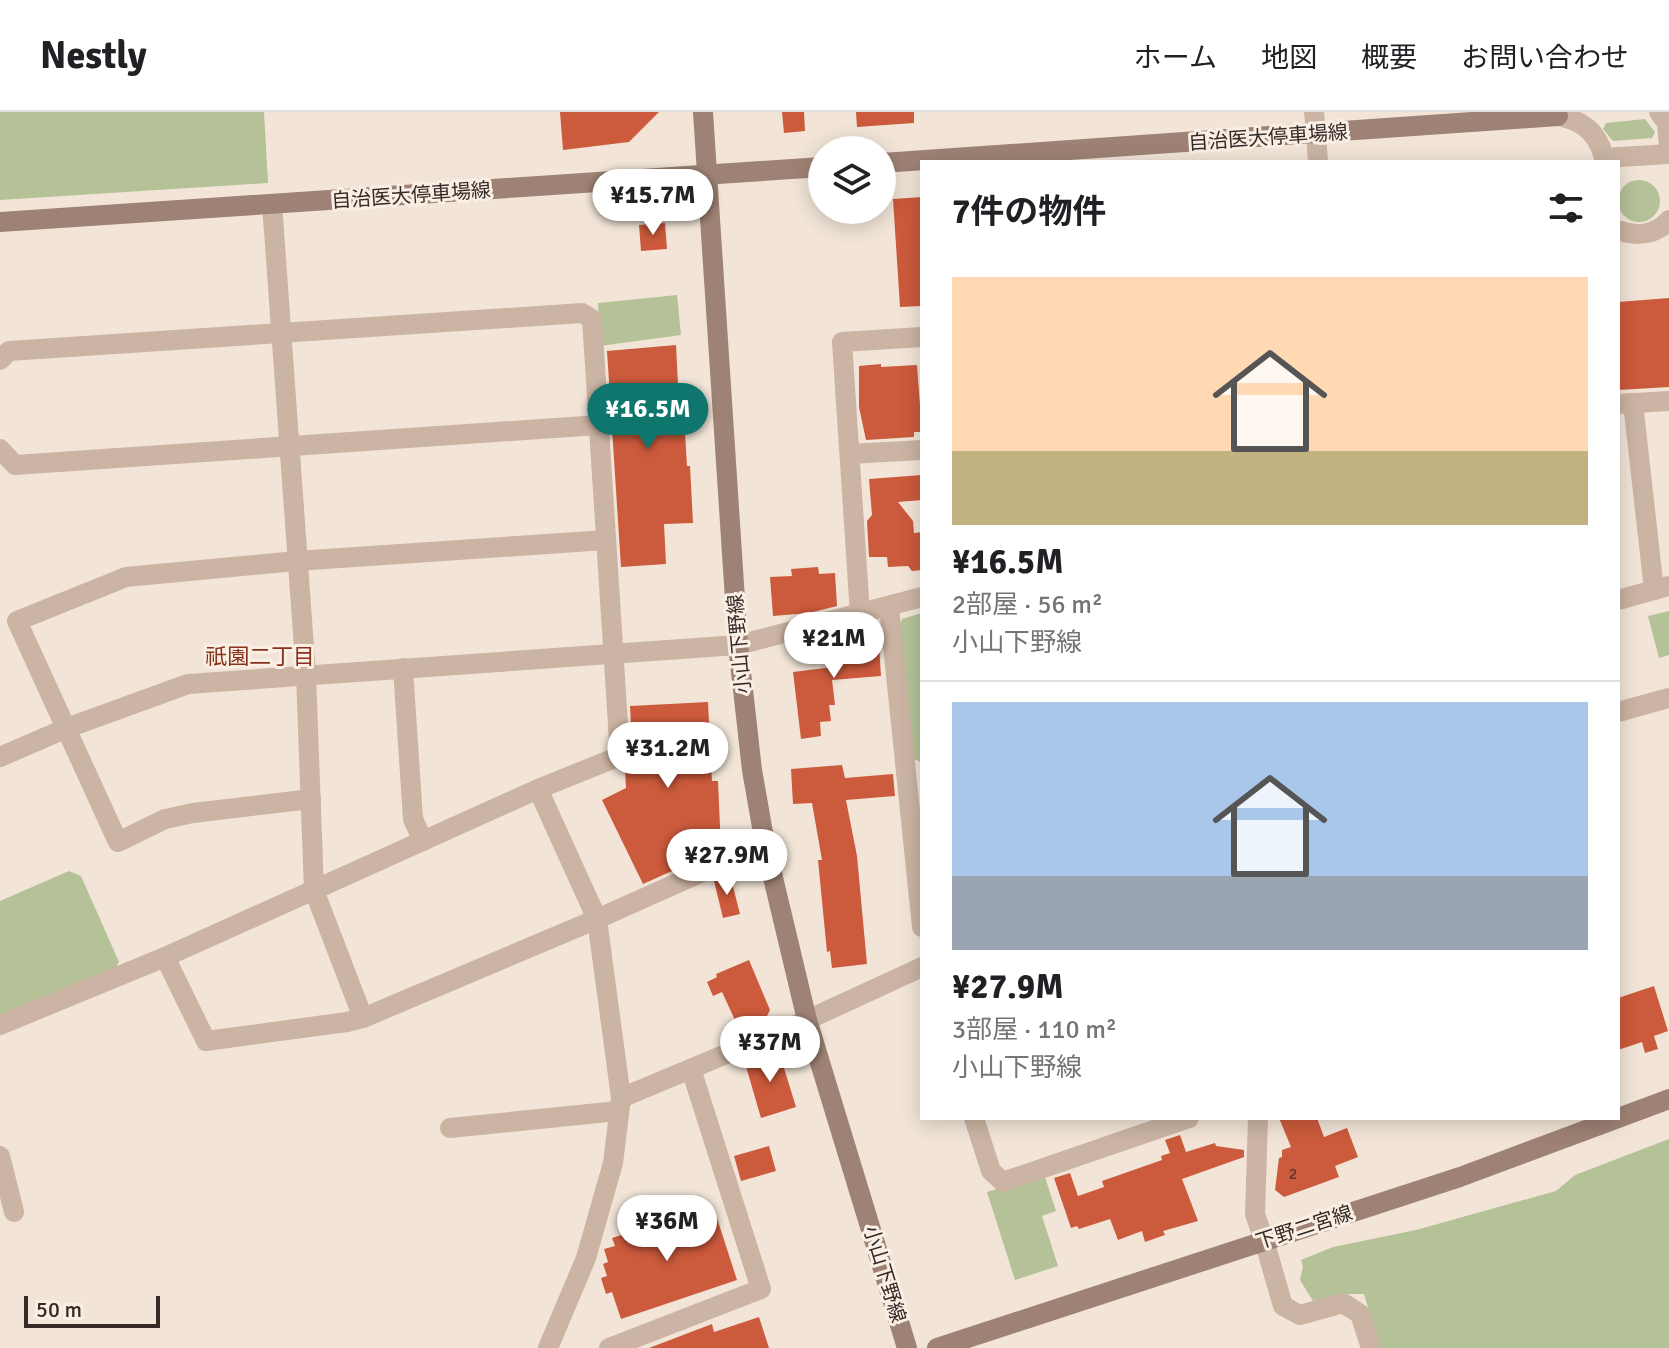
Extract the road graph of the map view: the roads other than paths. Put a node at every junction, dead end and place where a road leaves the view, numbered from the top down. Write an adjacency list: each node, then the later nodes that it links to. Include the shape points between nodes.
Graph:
1 (703, 112): 15 (main road, 小山下野線)
2 (1314, 112): 6 (street)
3 (1585, 112): 5 (street)
4 (1659, 112): 7 (street, via 1667,123)
5 (1558, 116): 6 (main road, 自治医大停車場線); 12 (street, via 1585,125)
6 (1316, 134): 10 (main road, 自治医大停車場線); 11 (street)
7 (1669, 147)
8 (1669, 154): 12 (street)
9 (920, 160): 13 (main road, 自治医大停車場線)
10 (927, 160)
11 (1318, 160)
12 (1604, 160)
13 (896, 162)
14 (808, 168): 15 (main road, 自治医大停車場線)
15 (707, 175): 16 (main road, 自治医大停車場線); 37 (main road, 小山下野線)
16 (272, 204): 18 (main road, 自治医大停車場線); 20 (street)
17 (1669, 220): 19 (street, via 1654,232)
18 (0, 222)
19 (1620, 233)
20 (280, 331): 22 (street, via 9,351); 25 (street, via 582,313 592,319); 26 (street)
21 (920, 337): 29 (street, via 842,342)
22 (0, 360)
23 (1669, 401): 24 (street)
24 (1626, 403): 32 (street)
25 (599, 425): 26 (street); 30 (street)
26 (288, 447): 27 (street, via 15,465); 31 (street)
27 (0, 449)
28 (920, 450): 29 (street)
29 (850, 454): 36 (street)
30 (606, 540): 31 (street); 38 (street)
31 (296, 561): 40 (street); 43 (street, via 126,577 17,621)
32 (1661, 588): 34 (street)
33 (920, 598): 35 (street)
34 (1620, 599)
35 (889, 607): 36 (street); 45 (street)
36 (860, 614): 37 (street)
37 (738, 645): 38 (street); 49 (main road, 小山下野線)
38 (613, 654): 39 (street); 46 (street, via 620,756)
39 (403, 668): 40 (street); 48 (street, via 413,819)
40 (306, 675): 43 (street, via 188,684); 47 (street)
41 (1669, 698): 42 (street)
42 (1620, 711)
43 (67, 728): 44 (street); 47 (street, via 118,842 165,819)
44 (0, 757)
45 (914, 776): 50 (street)
46 (538, 789): 48 (street); 52 (street)
47 (311, 799): 51 (street)
48 (423, 841): 51 (street)
49 (765, 844): 52 (street); 56 (main road, 小山下野線)
50 (920, 889)
51 (314, 890): 53 (street); 55 (street)
52 (597, 919): 55 (street); 60 (street)
53 (165, 957): 55 (street, via 206,1041); 57 (street)
54 (920, 968): 56 (street)
55 (363, 1018)
56 (807, 1020): 58 (street); 72 (main road, 小山下野線)
57 (0, 1025)
58 (691, 1069): 60 (street); 71 (street, via 761,1289)
59 (1669, 1099): 61 (main road, 下野二宮線)
60 (620, 1104): 66 (street); 70 (street, via 613,1163 586,1258)
61 (1620, 1117)
62 (975, 1120): 63 (street, via 991,1171 1003,1182)
63 (1183, 1120)
64 (1258, 1120): 69 (street, via 1255,1214)
65 (1613, 1120): 69 (main road, 下野二宮線, via 1460,1177)
66 (450, 1128)
67 (0, 1156): 68 (street)
68 (14, 1212)
69 (1264, 1240): 73 (main road, 下野二宮線); 74 (street, via 1283,1306 1300,1315 1343,1303 1360,1314)
70 (548, 1348)
71 (609, 1348)
72 (907, 1348)
73 (937, 1348)
74 (1371, 1348)

